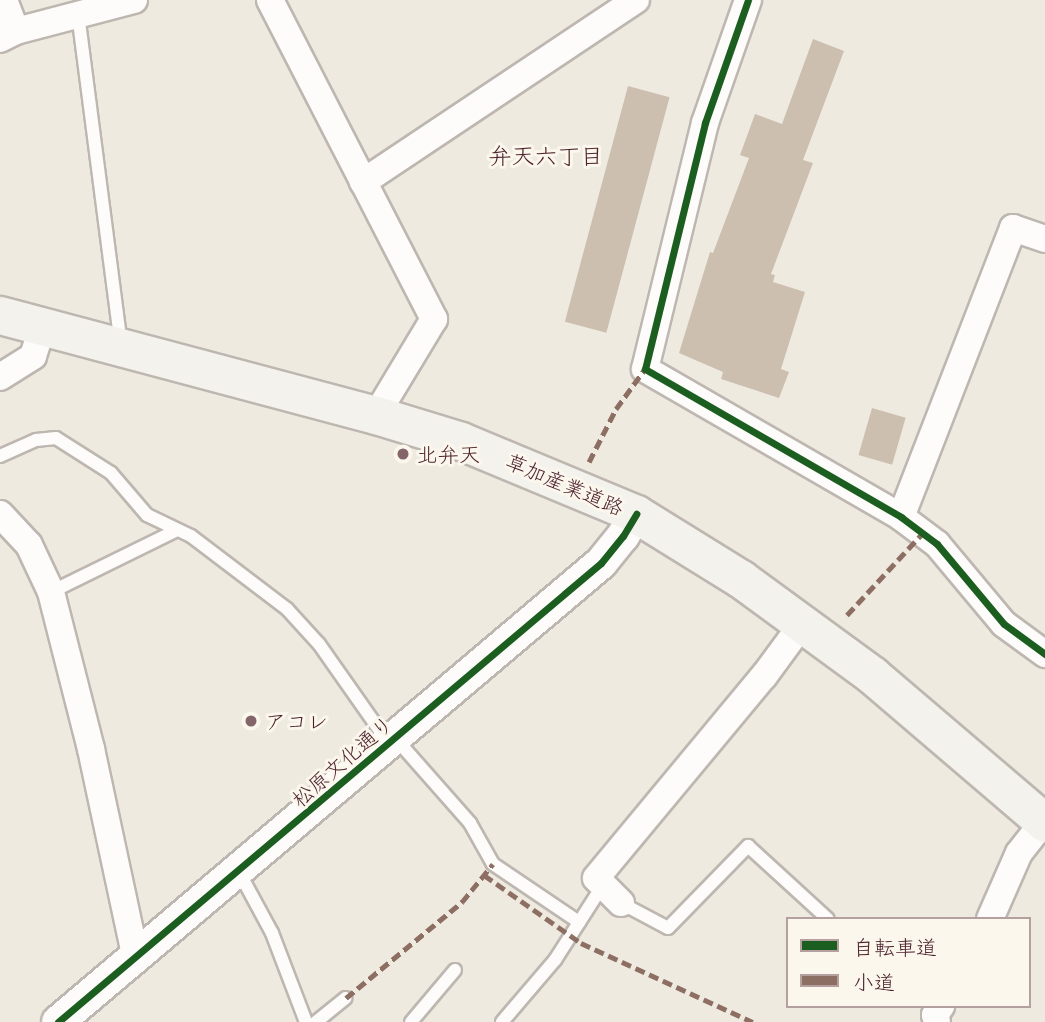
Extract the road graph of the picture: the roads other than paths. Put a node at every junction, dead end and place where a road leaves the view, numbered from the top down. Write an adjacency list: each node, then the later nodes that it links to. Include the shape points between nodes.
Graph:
1 (4, 0): 7 (street)
2 (134, 0): 6 (street)
3 (270, 0): 8 (street)
4 (636, 0): 8 (street)
5 (748, 0): 18 (street, via 705,123 645,369)
6 (78, 13): 7 (street); 12 (lane)
7 (8, 35)
8 (363, 182): 14 (street, via 434,319)
9 (1045, 239): 18 (street, via 1013,228)
10 (0, 314): 11 (main road, 草加産業道路)
11 (43, 326): 12 (main road, 草加産業道路); 13 (street, via 33,356)
12 (122, 347): 14 (main road, 草加産業道路)
13 (0, 377)
14 (376, 415): 17 (main road, 草加産業道路, via 461,441)
15 (0, 456): 19 (lane, via 36,440 56,438 111,473 147,515)
16 (0, 514): 20 (street, via 29,545)
17 (636, 514): 21 (main road, 草加産業道路); 23 (street, 松原文化通り, via 601,563)
18 (901, 517): 22 (street, via 937,544 1004,624)
19 (175, 531): 20 (lane); 23 (lane, via 191,537 287,608)
20 (51, 592): 30 (street, via 92,749)
21 (803, 623): 24 (main road, 草加産業道路, via 873,675); 26 (street, via 596,878)
22 (1045, 654)
23 (393, 741): 25 (street, 松原文化通り); 29 (lane, via 470,823 493,864)
24 (1044, 822): 28 (street, via 1019,853)
25 (239, 872): 30 (street, 松原文化通り); 34 (lane, via 272,933)
26 (612, 894): 27 (lane, via 668,928 748,846); 29 (lane)
27 (826, 917)
28 (991, 917)
29 (579, 922): 37 (lane, via 555,960)
30 (136, 959): 33 (street, 松原文化通り)
31 (455, 970): 36 (lane)
32 (346, 998): 35 (lane)
33 (58, 1022)
34 (306, 1022)
35 (316, 1022)
36 (411, 1022)
37 (502, 1022)

